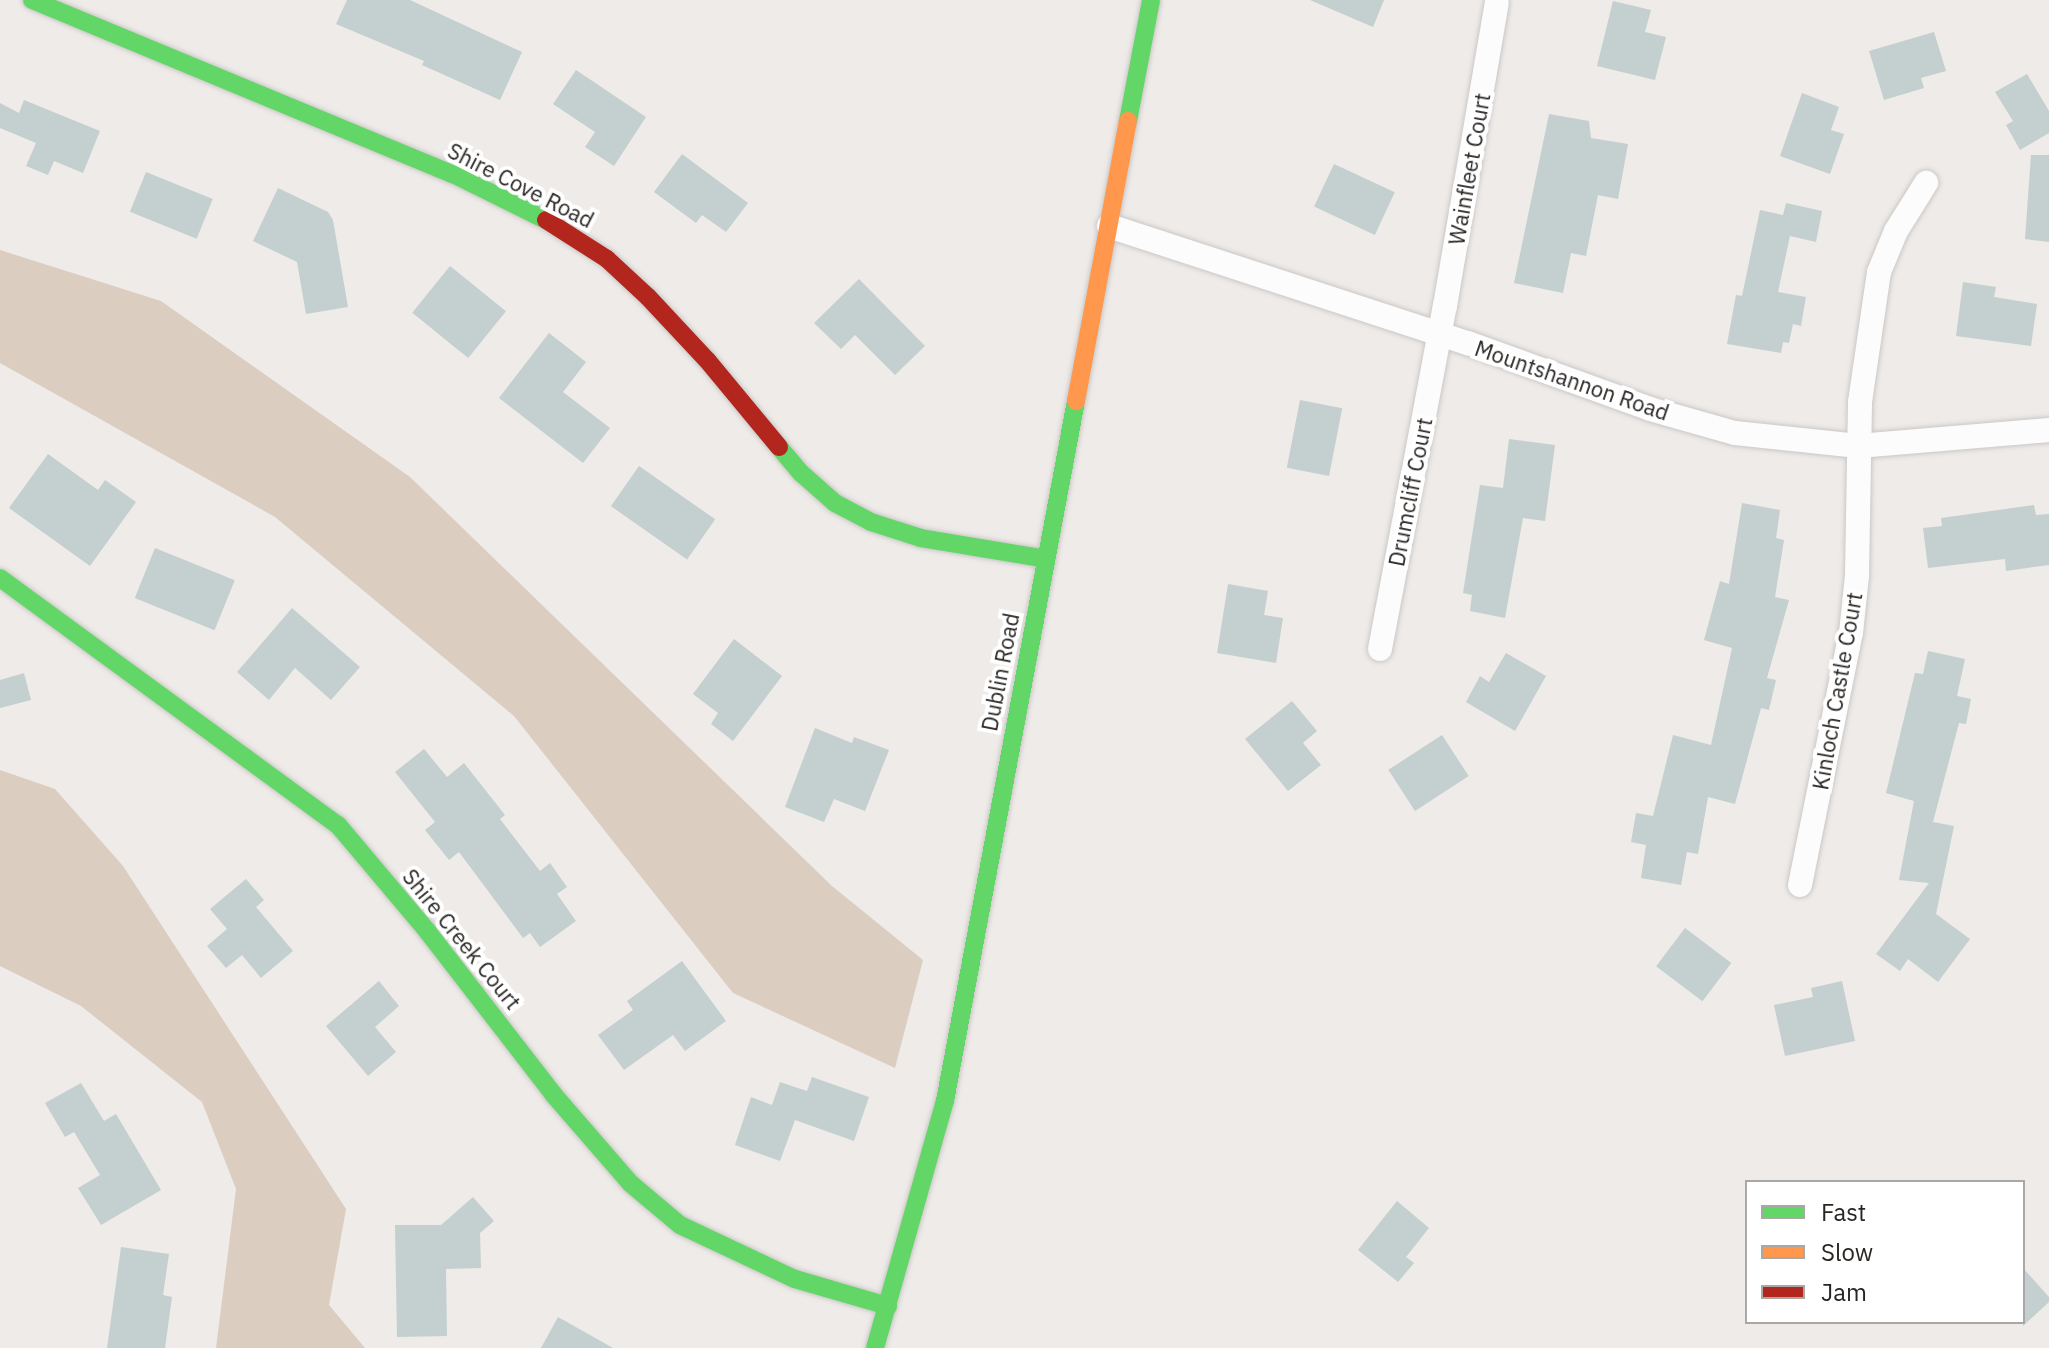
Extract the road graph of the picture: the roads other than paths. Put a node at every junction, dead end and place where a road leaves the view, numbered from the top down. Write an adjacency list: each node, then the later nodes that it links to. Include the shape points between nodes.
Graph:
1 (32, 0): 9 (street, Shire Cove Road, via 453,174 565,230 648,297 801,473 835,503 871,522 921,538)
2 (1151, 0): 5 (street, Dublin Road)
3 (1497, 3): 6 (street, Wainfleet Court)
4 (1926, 183): 8 (street, Kinloch Castle Court, via 1896,231 1879,272)
5 (1109, 226): 6 (street, Mountshannon Road); 9 (street, Dublin Road)
6 (1440, 334): 8 (street, Mountshannon Road, via 1650,409 1735,433); 11 (street, Drumcliff Court)
7 (2049, 430): 8 (street, Mountshannon Road)
8 (1858, 446): 12 (street, Kinloch Castle Court, via 1851,633)
9 (1046, 559): 13 (street, Dublin Road, via 945,1101)
10 (0, 578): 13 (street, Shire Creek Court, via 338,825 553,1094 630,1183 680,1225 795,1279)
11 (1380, 649)
12 (1800, 885)
13 (888, 1306): 14 (street, Dublin Road)
14 (875, 1348)

